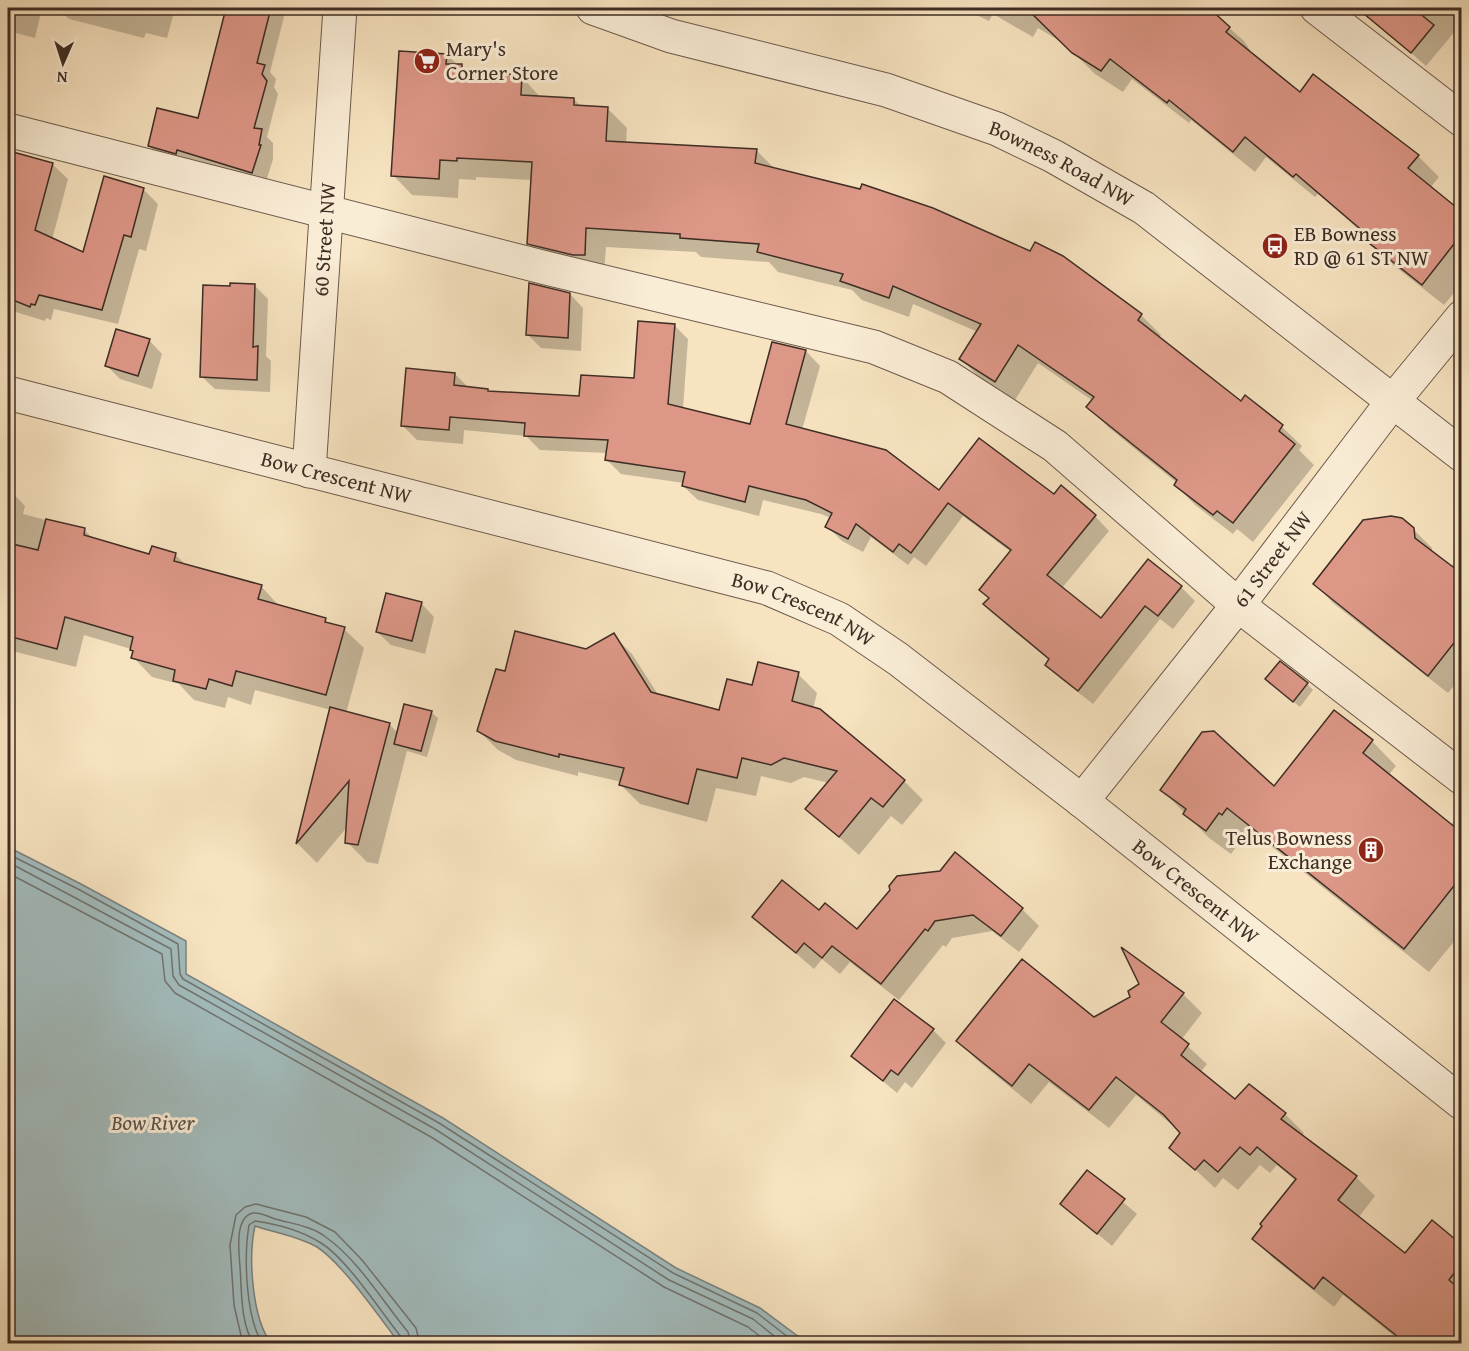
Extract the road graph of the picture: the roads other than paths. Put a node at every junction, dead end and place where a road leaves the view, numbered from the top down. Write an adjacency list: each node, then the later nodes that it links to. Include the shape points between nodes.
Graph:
1 (340, 8): 6 (street, 60 Street NW)
2 (592, 8): 9 (street, Bowness Road NW, via 671,36 886,90 997,129 1053,156 1144,208)
3 (1317, 8): 4 (street)
4 (1461, 120)
5 (8, 130): 6 (street)
6 (328, 211): 11 (street, 60 Street NW); 12 (street, via 874,347 948,377 1055,446)
7 (1461, 317): 9 (street, 61 Street NW)
8 (8, 393): 11 (street, Bow Crescent NW)
9 (1393, 401): 10 (street, Bowness Road NW); 12 (street, 61 Street NW)
10 (1461, 455)
11 (309, 471): 14 (street, Bow Crescent NW, via 721,576 788,597 840,619)
12 (1238, 605): 13 (street); 14 (street, 61 Street NW)
13 (1461, 778)
14 (1082, 801): 15 (street, Bow Crescent NW)
15 (1461, 1103)

